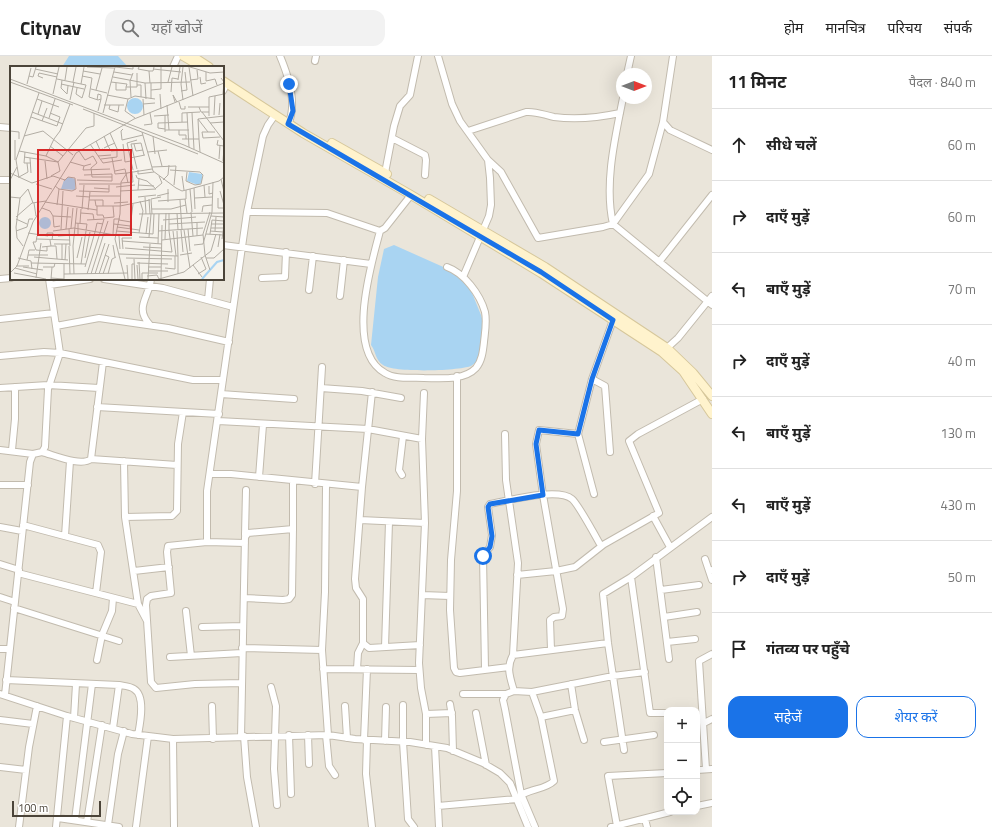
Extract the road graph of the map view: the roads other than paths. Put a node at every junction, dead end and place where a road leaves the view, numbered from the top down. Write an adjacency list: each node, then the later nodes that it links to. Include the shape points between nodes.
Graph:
1 (178, 56): 9 (street)
2 (183, 56): 10 (street)
3 (192, 56): 11 (street)
4 (280, 56): 18 (street, via 289,84 292,104)
5 (418, 56): 23 (street, via 410,95 400,106)
6 (438, 56): 22 (street, via 452,104)
7 (631, 56): 12 (street)
8 (673, 56): 19 (street)
9 (173, 66)
10 (198, 66)
11 (208, 66)
12 (628, 68)
13 (224, 77): 18 (street)
14 (224, 85): 17 (street)
15 (622, 104): 16 (street)
16 (620, 113): 22 (street, via 579,119 526,112); 31 (street, via 609,189)
17 (275, 115): 18 (street); 30 (street, via 264,136)
18 (290, 121): 26 (street); 28 (street)
19 (663, 122): 24 (street, via 670,130); 31 (street, via 649,174)
20 (0, 127): 21 (street)
21 (10, 128)
22 (468, 131): 25 (street)
23 (392, 138): 26 (street); 27 (street, via 425,155)
24 (712, 150)
25 (488, 160): 31 (street, via 501,172 538,238); 33 (street, via 491,205)
26 (385, 173): 33 (street)
27 (425, 175)
28 (411, 195): 32 (street); 33 (street)
29 (712, 195): 39 (street)
30 (247, 212): 32 (street, via 327,212); 35 (street)
31 (613, 224): 39 (street)
32 (380, 231): 40 (street)
33 (482, 234): 42 (street); 58 (street); 62 (street, via 545,267)
34 (224, 245): 35 (street)
35 (243, 247): 36 (street); 55 (street)
36 (286, 252): 37 (street); 44 (street, via 285,277)
37 (313, 256): 38 (street); 51 (street)
38 (344, 260): 40 (street); 52 (street)
39 (659, 262): 54 (street)
40 (371, 264): 67 (street, via 365,302 364,335 376,367 393,376)
41 (447, 267): 42 (street)
42 (463, 277): 67 (street, via 483,306 486,325 480,361 470,372)
43 (10, 278): 45 (street)
44 (262, 278)
45 (0, 279)
46 (76, 280): 49 (street)
47 (120, 280): 50 (street)
48 (210, 280): 53 (street)
49 (49, 282): 56 (street)
50 (151, 282): 53 (street); 60 (street, via 142,311)
51 (309, 290)
52 (340, 296)
53 (208, 300): 55 (street)
54 (711, 301): 62 (street)
55 (233, 307): 61 (street)
56 (54, 313): 57 (street); 59 (street)
57 (0, 319)
58 (613, 320): 68 (street); 81 (street, via 662,352 683,371)
59 (56, 326): 60 (street, via 99,318); 63 (street)
60 (151, 326): 61 (street)
61 (229, 342): 69 (street)
62 (667, 348): 78 (street)
63 (60, 353): 64 (street); 65 (street); 70 (street)
64 (0, 356)
65 (103, 362): 69 (street, via 193,380); 73 (street)
66 (322, 367): 74 (street)
67 (458, 376): 146 (street, via 456,491)
68 (592, 379): 91 (street); 97 (street, via 605,386)
69 (223, 380): 77 (street)
70 (48, 385): 71 (street); 73 (street); 96 (street, via 46,439)
71 (15, 387): 72 (street); 95 (street)
72 (0, 388)
73 (99, 388): 82 (street)
74 (321, 388): 75 (street); 88 (street)
75 (372, 392): 80 (street); 89 (street)
76 (424, 393): 93 (street)
77 (222, 394): 79 (street); 84 (street)
78 (712, 396)
79 (294, 398)
80 (401, 398)
81 (703, 399): 85 (street); 116 (street, via 629,441 659,513)
82 (97, 407): 83 (street); 99 (street)
83 (183, 412): 84 (street); 102 (street)
84 (219, 414): 86 (street)
85 (712, 414)
86 (218, 421): 87 (street); 103 (street)
87 (264, 425): 88 (street); 105 (street)
88 (319, 426): 89 (street); 107 (street)
89 (368, 429): 92 (street); 111 (street)
90 (505, 434): 115 (street)
91 (578, 434): 113 (street); 114 (street, via 539,430 536,444)
92 (403, 436): 93 (street); 104 (street, via 399,470)
93 (422, 439): 121 (street)
94 (0, 450): 95 (street)
95 (12, 450): 98 (street)
96 (42, 452): 98 (street); 100 (street)
97 (610, 452)
98 (33, 454): 109 (street)
99 (91, 459): 100 (street, via 83,462); 101 (street)
100 (70, 461): 126 (street)
101 (124, 461): 102 (street); 117 (street)
102 (177, 465): 117 (street, via 177,507 174,514 162,517)
103 (210, 474): 105 (street); 127 (street, via 207,491)
104 (402, 475)
105 (259, 477): 106 (street)
106 (293, 482): 107 (street); 124 (street)
107 (315, 484): 110 (street)
108 (0, 485): 109 (street)
109 (28, 485): 123 (street)
110 (326, 485): 111 (street); 168 (street)
111 (362, 487): 119 (street)
112 (246, 490): 125 (street)
113 (594, 494)
114 (543, 495): 115 (street); 129 (street, via 563,495 572,499); 137 (street)
115 (509, 500): 139 (street, via 518,563); 183 (street, via 490,504 488,507 492,536 490,547 483,556)
116 (653, 516): 129 (street); 130 (street)
117 (125, 517): 136 (street)
118 (712, 517): 130 (street)
119 (360, 520): 120 (street); 162 (street, via 356,588 363,599)
120 (389, 522): 121 (street); 165 (street)
121 (425, 523): 145 (street)
122 (0, 527): 123 (street)
123 (23, 528): 126 (street); 138 (street)
124 (293, 529): 125 (street); 149 (street, via 292,595 289,599 283,600)
125 (245, 535): 128 (street)
126 (65, 536): 144 (street, via 93,542 100,548)
127 (207, 542): 128 (street); 134 (street, via 168,546)
128 (245, 543): 149 (street)
129 (603, 546): 137 (street, via 575,567)
130 (670, 546): 131 (street)
131 (656, 557): 140 (street); 143 (street)
132 (705, 559): 135 (street)
133 (0, 564): 138 (street)
134 (169, 567): 136 (street); 155 (street, via 171,593 148,597)
135 (710, 570): 141 (street)
136 (134, 571): 150 (street)
137 (556, 571): 139 (street); 169 (street, via 563,609 562,616 550,620)
138 (18, 572): 144 (street); 151 (street)
139 (517, 575): 172 (street)
140 (630, 577): 163 (street, via 603,594); 185 (street)
141 (712, 580)
142 (699, 585): 143 (street)
143 (661, 590): 154 (street)
144 (96, 593): 148 (street)
145 (422, 595): 146 (street); 164 (street)
146 (450, 596): 183 (street, via 454,668 460,673)
147 (0, 597): 151 (street)
148 (113, 598): 150 (street); 158 (street, via 112,611)
149 (244, 598): 157 (street)
150 (138, 604): 155 (street)
151 (15, 605): 158 (street); 167 (street)
152 (186, 611): 173 (street)
153 (697, 612): 154 (street)
154 (664, 617): 161 (street)
155 (147, 621): 188 (street, via 151,682 156,688)
156 (202, 626): 157 (street)
157 (243, 626): 170 (street)
158 (102, 636): 160 (street); 176 (street)
159 (695, 639): 161 (street)
160 (119, 641)
161 (667, 642): 175 (street)
162 (363, 643): 165 (street, via 369,648); 181 (street, via 358,653)
163 (608, 643): 169 (street); 186 (street)
164 (420, 645): 165 (street); 184 (street)
165 (385, 647)
166 (0, 649): 167 (street)
167 (10, 649): 178 (street)
168 (322, 650): 170 (street); 180 (street)
169 (551, 650): 172 (street)
170 (242, 651): 173 (street); 188 (street)
171 (712, 654): 205 (street, via 699,661)
172 (514, 655): 179 (street)
173 (191, 656): 174 (street)
174 (170, 657)
175 (669, 659)
176 (98, 660)
177 (0, 666): 178 (street)
178 (8, 666): 187 (street)
179 (509, 666): 183 (street); 194 (street)
180 (323, 669): 181 (street); 228 (street)
181 (357, 669): 182 (street)
182 (367, 669): 184 (street); 236 (street)
183 (485, 669)
184 (419, 670): 211 (street)
185 (645, 672): 186 (street); 210 (street, via 650,713)
186 (613, 676): 191 (street); 238 (street)
187 (6, 680): 189 (street); 198 (street)
188 (242, 683): 230 (street)
189 (76, 684): 190 (street); 214 (street)
190 (92, 684): 192 (street); 217 (street)
191 (571, 684): 195 (street); 206 (street)
192 (119, 685): 221 (street); 225 (street, via 134,689 139,695 142,710)
193 (271, 687): 231 (street, via 276,706)
194 (514, 691): 195 (street); 197 (street)
195 (532, 692): 213 (street)
196 (462, 694): 197 (street)
197 (506, 694): 254 (street, via 503,700 504,710)
198 (2, 695): 201 (street)
199 (450, 704): 208 (street)
200 (403, 705): 240 (street)
201 (36, 706): 212 (street); 219 (street)
202 (212, 706): 233 (street)
203 (345, 706): 234 (street)
204 (386, 707): 239 (street)
205 (700, 707)
206 (574, 710): 213 (street); 237 (street)
207 (700, 712): 218 (street)
208 (452, 713): 211 (street); 245 (street)
209 (476, 713): 247 (street)
210 (664, 713)
211 (426, 714): 242 (street)
212 (67, 716): 214 (street); 260 (street)
213 (541, 717): 254 (street, via 554,781 549,786)
214 (74, 718): 217 (street)
215 (712, 719): 218 (street)
216 (0, 720): 219 (street)
217 (88, 722): 220 (street); 262 (street)
218 (704, 723): 222 (street)
219 (33, 724): 250 (street)
220 (102, 725): 221 (street); 263 (street)
221 (113, 728): 223 (street)
222 (704, 730): 224 (street); 249 (street)
223 (124, 731): 225 (street); 264 (street, via 118,754)
224 (700, 731)
225 (138, 735): 229 (street)
226 (289, 735): 227 (street); 231 (street); 253 (street)
227 (308, 735): 228 (street); 246 (street)
228 (327, 735): 234 (street); 252 (street, via 328,766)
229 (148, 736): 235 (street); 269 (street)
230 (242, 736): 231 (street); 233 (street); 271 (street)
231 (276, 736): 256 (street, via 274,769)
232 (654, 736): 238 (street)
233 (213, 738): 235 (street)
234 (347, 738): 236 (street)
235 (174, 739): 270 (street)
236 (366, 740): 239 (street); 272 (street, via 366,774)
237 (584, 740)
238 (622, 740): 241 (street); 244 (street)
239 (385, 741): 240 (street)
240 (403, 742): 242 (street); 273 (street, via 408,821 414,824)
241 (604, 742)
242 (426, 745): 243 (street)
243 (435, 746): 245 (street); 258 (street)
244 (624, 750)
245 (453, 751): 247 (street)
246 (309, 764)
247 (486, 765): 254 (street, via 500,773)
248 (0, 767): 250 (street)
249 (709, 769)
250 (26, 770): 266 (street)
251 (664, 773): 265 (street, via 608,776)
252 (335, 775)
253 (291, 794)
254 (519, 796): 258 (street); 275 (street); 276 (street)
255 (712, 803): 257 (street)
256 (277, 805)
257 (700, 805)
258 (438, 806): 274 (street)
259 (664, 814): 261 (street)
260 (58, 818): 262 (street); 267 (street)
261 (645, 819): 265 (street); 277 (street)
262 (74, 820): 263 (street)
263 (87, 822): 264 (street)
264 (108, 825): 268 (street)
265 (614, 826)
266 (19, 827)
267 (56, 827)
268 (119, 827)
269 (136, 827)
270 (174, 827)
271 (256, 827)
272 (372, 827)
273 (414, 827)
274 (439, 827)
275 (528, 827)
276 (535, 827)
277 (647, 827)

